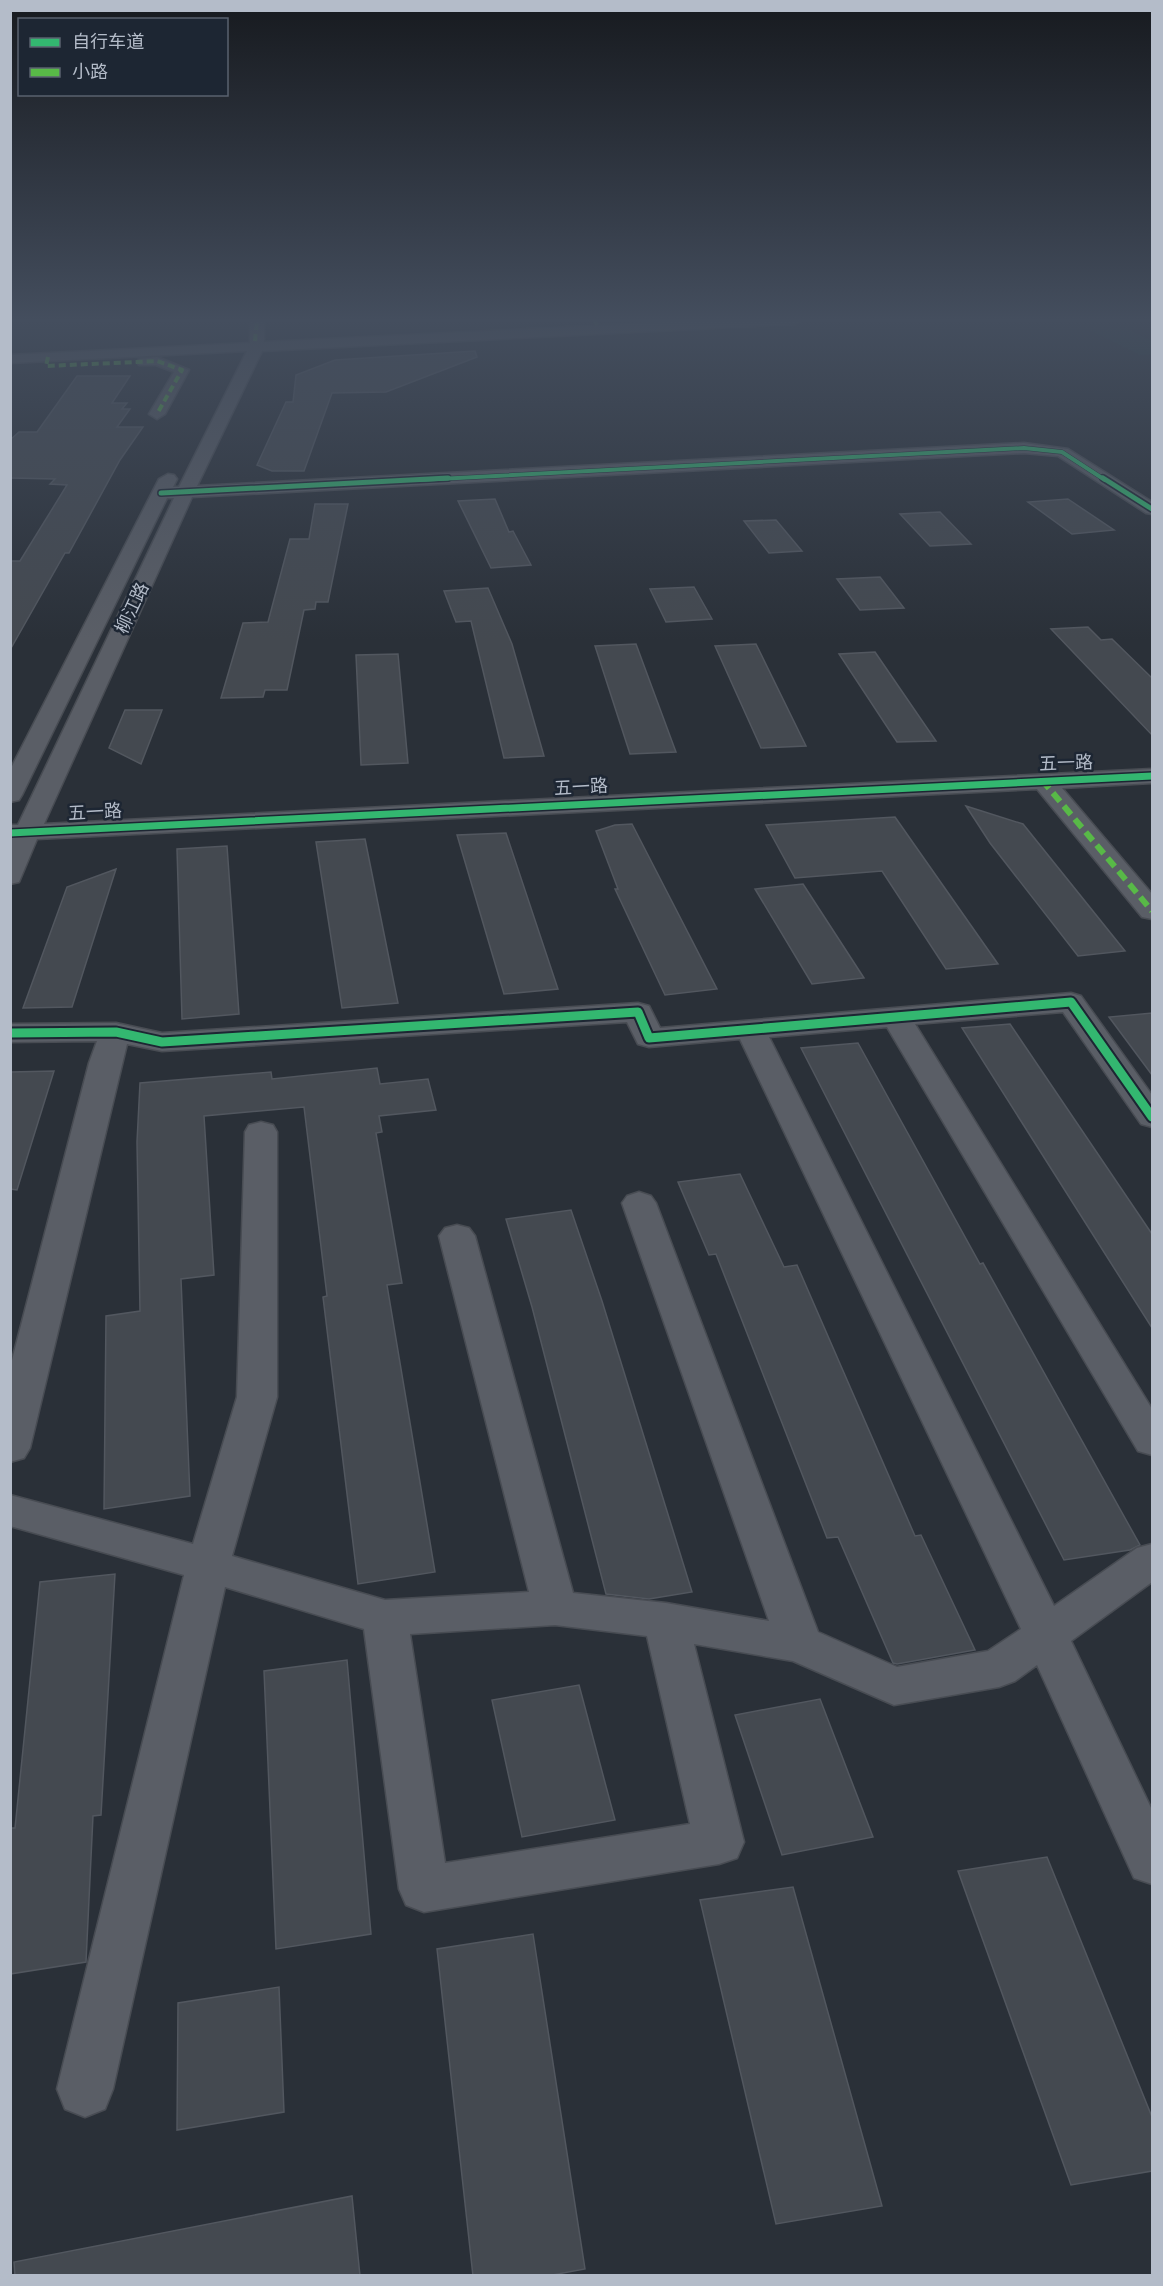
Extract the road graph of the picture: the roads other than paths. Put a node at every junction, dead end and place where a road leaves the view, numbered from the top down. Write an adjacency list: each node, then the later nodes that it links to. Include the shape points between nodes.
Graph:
1 (214, 427): 3 (street, 柳江路)
2 (177, 462): 4 (street, 柳江路)
3 (186, 491): 4 (street); 5 (street, via 1024,448 1062,452); 12 (street, 柳江路)
4 (160, 493): 10 (street, 柳江路)
5 (1152, 509)
6 (1152, 758): 7 (street, 五一路)
7 (1069, 770): 8 (street, 五一路); 9 (street, 五一路); 12 (street, 五一路)
8 (1152, 776)
9 (1042, 780): 12 (street, 五一路); 14 (street)
10 (10, 795)
11 (10, 813): 12 (street, 五一路)
12 (25, 826): 13 (street, 柳江路)
13 (10, 876)
14 (1152, 911)
15 (896, 1017): 16 (street); 19 (street, via 1071,1002); 23 (street)
16 (750, 1029): 17 (street, via 649,1038 638,1012 162,1042); 31 (street)
17 (116, 1032): 18 (street); 24 (street)
18 (10, 1033)
19 (1152, 1117)
20 (261, 1132): 27 (street, via 256,1397)
21 (639, 1203): 32 (street)
22 (457, 1236): 28 (street)
23 (1152, 1441)
24 (10, 1448)
25 (10, 1510): 27 (street)
26 (1152, 1560): 31 (street)
27 (208, 1565): 29 (street); 34 (street)
28 (555, 1608): 29 (street); 30 (street)
29 (385, 1618): 30 (street, via 424,1889 719,1842)
30 (666, 1621): 32 (street)
31 (1046, 1635): 32 (street, via 999,1668 894,1686); 33 (street)
32 (800, 1644)
33 (1152, 1862)
34 (85, 2089)

